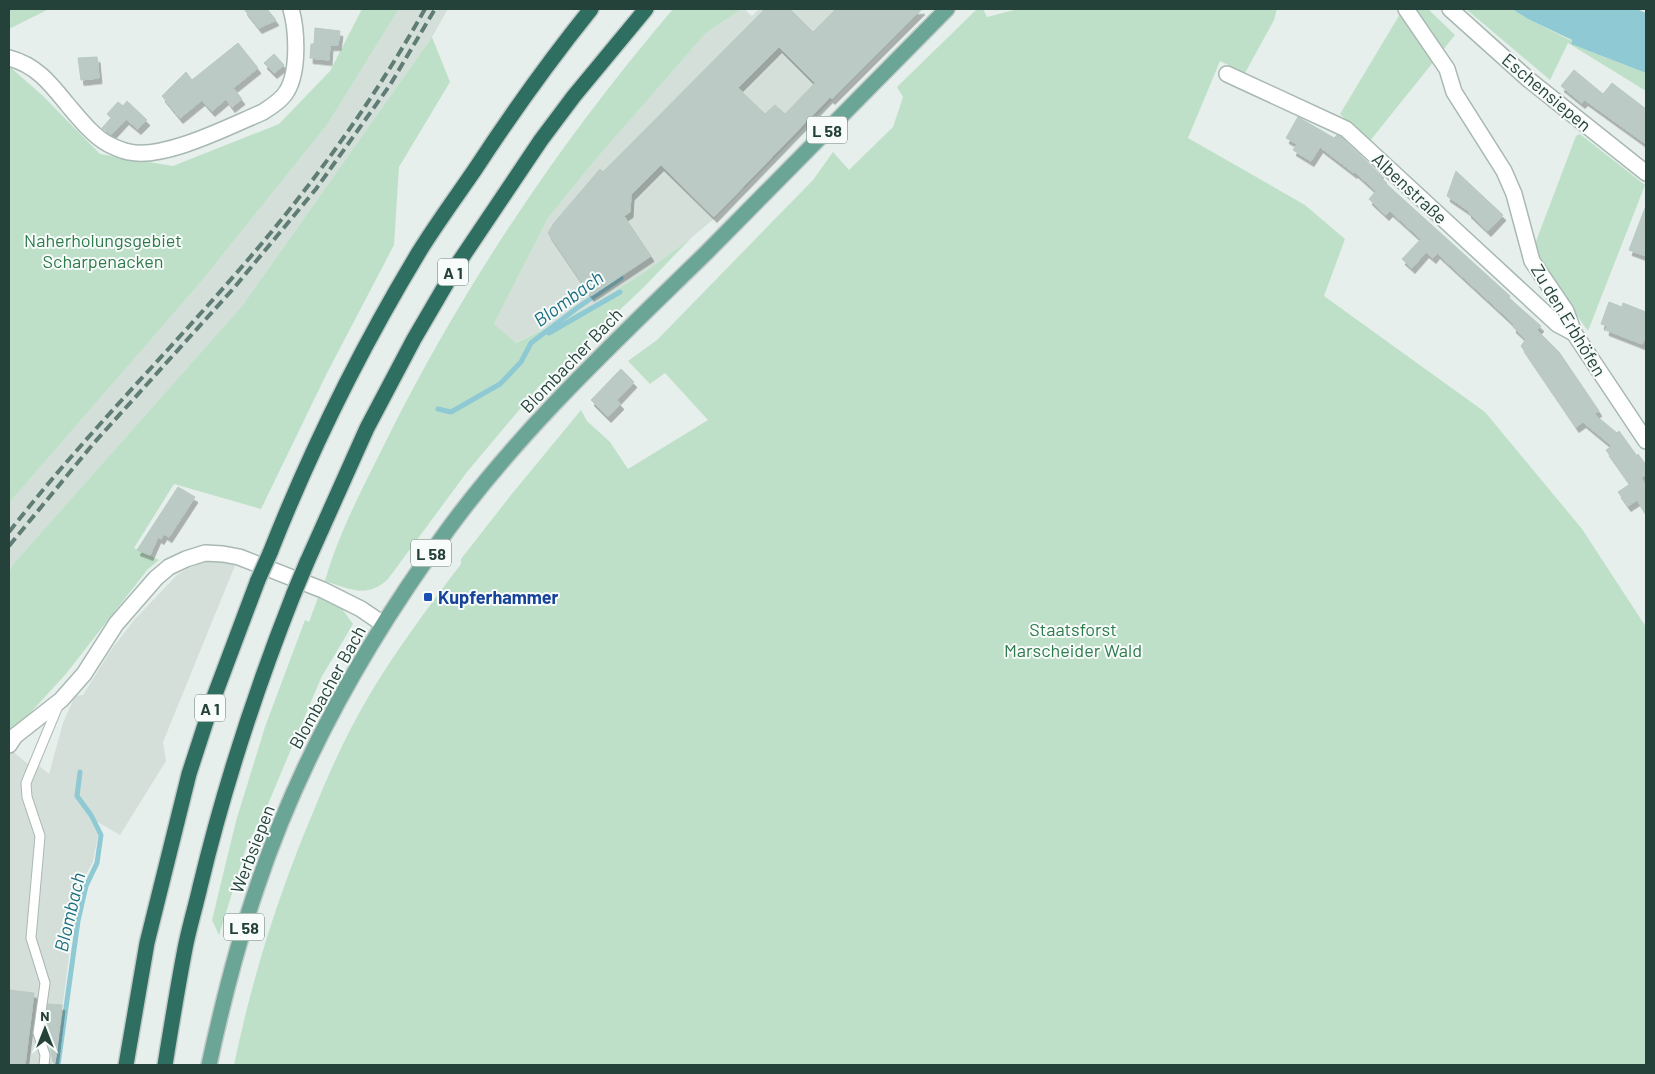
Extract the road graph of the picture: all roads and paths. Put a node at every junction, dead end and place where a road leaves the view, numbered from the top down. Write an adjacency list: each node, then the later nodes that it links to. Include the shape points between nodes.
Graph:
1 (291, 9): 7 (street, via 295,50 293,75 284,96 263,112 166,150 130,152 107,143 82,122 44,76 28,64)
2 (591, 9): 17 (highway, A 1, bridge, via 511,115 420,252 378,324 296,488 214,697 189,774 146,943)
3 (646, 9): 18 (highway, A 1, bridge, via 541,140 460,262 367,428 306,562 270,653 226,787 184,952)
4 (947, 9): 12 (main road, Blombacher Bach / L 58, via 552,405 450,527)
5 (1406, 9): 10 (street, Zu den Erbhöfen, via 1447,69 1454,92 1504,171 1514,194 1532,261 1566,311)
6 (1450, 9): 9 (street, Eschensiepen, via 1528,79)
7 (9, 58)
8 (1227, 74): 10 (street, Albenstraße, via 1346,129 1557,324)
9 (1646, 173)
10 (1574, 333): 11 (street, Zu den Erbhöfen)
11 (1646, 441)
12 (383, 624): 13 (street, via 323,590 239,557 205,553 169,567 156,578 116,624 84,674); 15 (main road, Blombacher Bach / L 58, via 313,749)
13 (60, 700): 14 (street, via 15,736); 16 (lane, via 26,782 27,797 40,836 32,938 45,983 38,1033 45,1055)
14 (9, 745)
15 (294, 792): 19 (main road, Werbsiepen / L 58, via 244,925)
16 (44, 1065)
17 (126, 1065)
18 (165, 1065)
19 (209, 1065)

